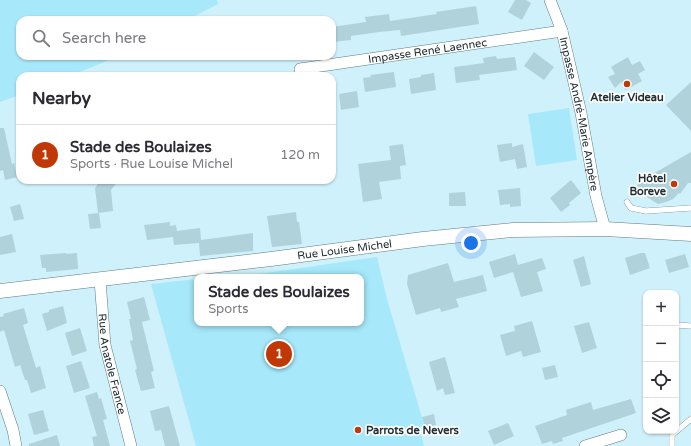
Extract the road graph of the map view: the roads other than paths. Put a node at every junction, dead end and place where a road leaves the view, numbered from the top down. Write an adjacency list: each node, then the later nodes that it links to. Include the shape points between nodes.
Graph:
1 (550, 0): 2 (street, Impasse André-Marie Ampère)
2 (562, 31): 3 (street, Impasse René Laennec, via 300,69); 6 (street, Impasse André-Marie Ampère)
3 (300, 72)
4 (627, 202): 5 (lane, via 631,208 646,211)
5 (691, 208)
6 (605, 229): 7 (street, Rue Louise Michel); 8 (street, Rue Louise Michel, via 512,230)
7 (691, 234)
8 (100, 280): 9 (street, Rue Louise Michel); 16 (street, Rue Anatole France, via 105,345)
9 (0, 291)
10 (679, 325): 11 (lane)
11 (691, 326)
12 (0, 391): 15 (street)
13 (691, 419): 18 (lane, via 672,435)
14 (622, 435): 17 (street)
15 (16, 446)
16 (131, 446)
17 (585, 446)
18 (672, 446)

